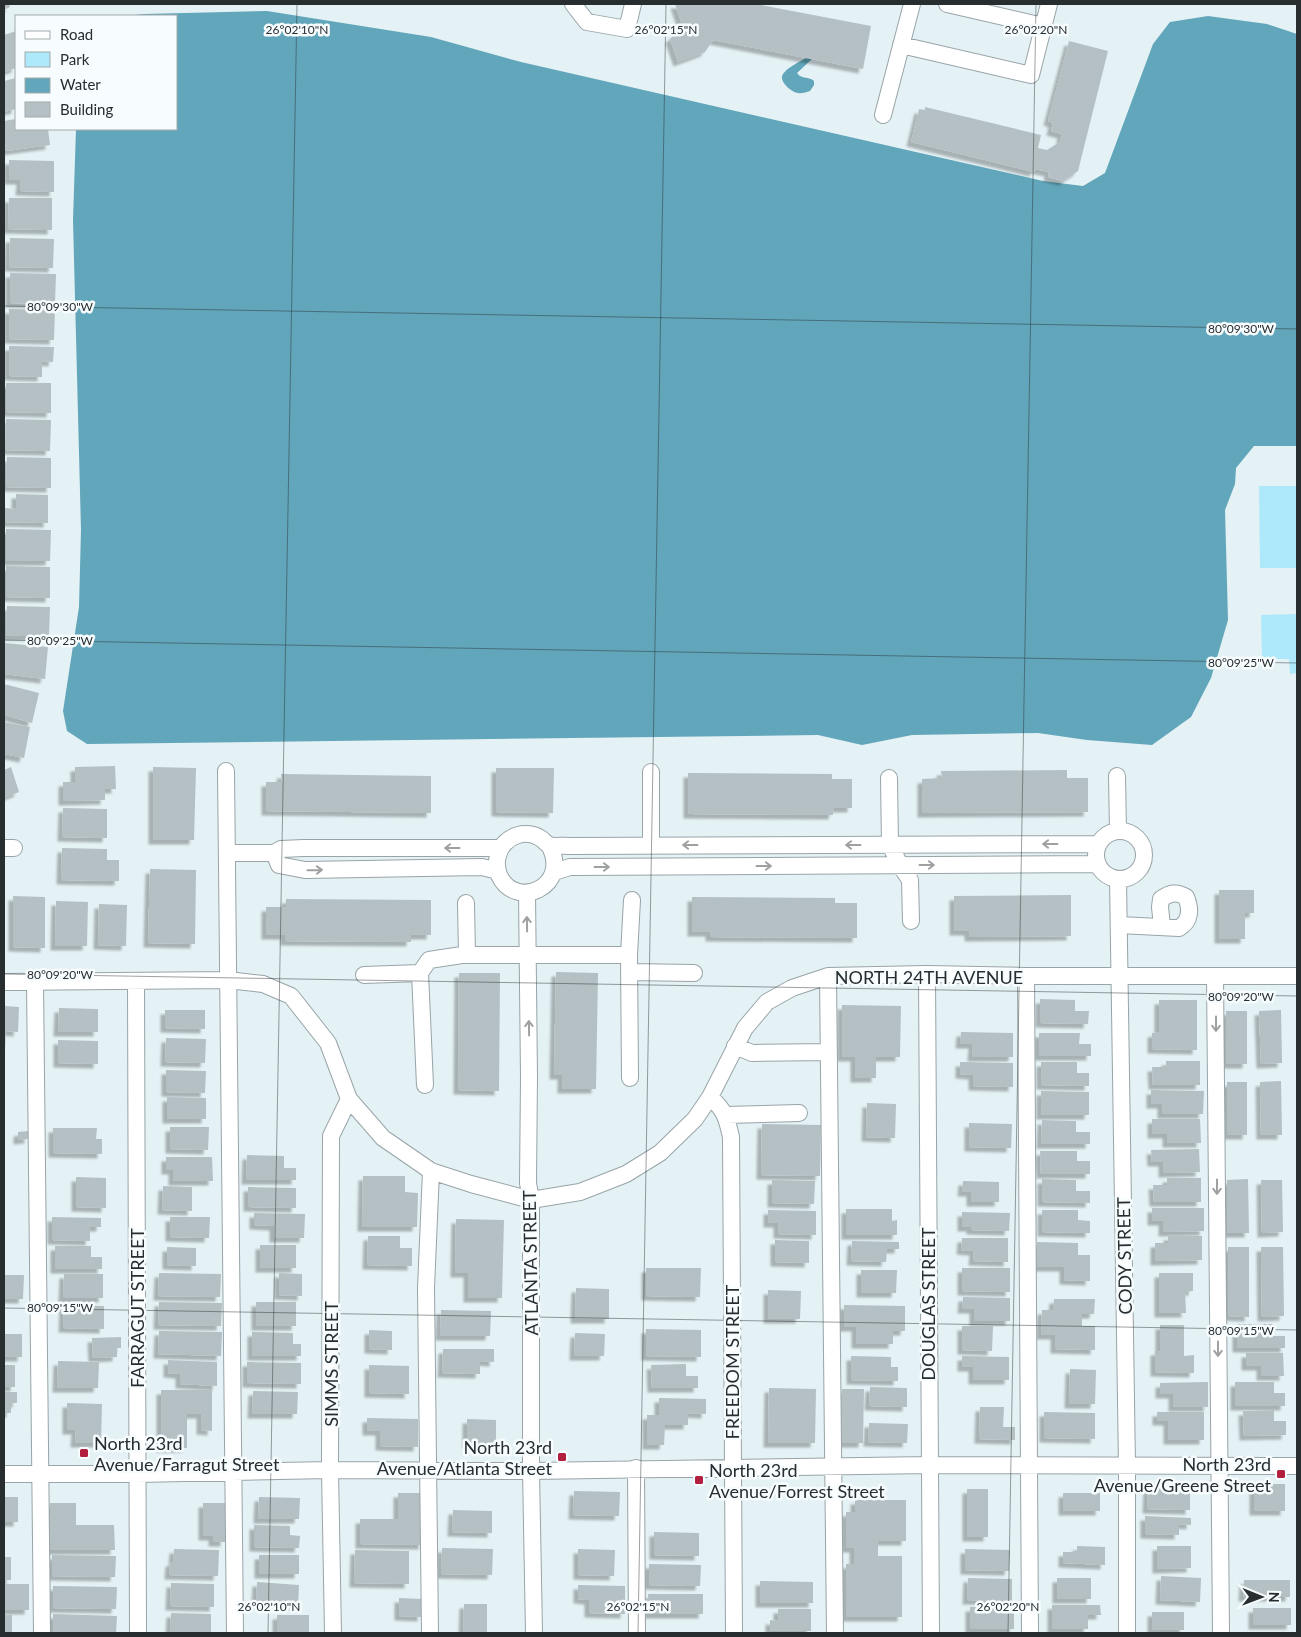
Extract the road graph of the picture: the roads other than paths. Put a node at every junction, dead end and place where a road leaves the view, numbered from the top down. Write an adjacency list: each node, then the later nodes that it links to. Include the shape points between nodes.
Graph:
1 (573, 4): 2 (street, via 587,22 627,30)
2 (633, 4)
3 (912, 4): 7 (street)
4 (947, 4): 6 (street)
5 (1049, 4): 6 (street)
6 (1043, 26): 7 (street, via 1031,76)
7 (901, 45): 8 (street)
8 (883, 115)
9 (226, 771): 19 (street)
10 (651, 772): 17 (street)
11 (1117, 776): 13 (street)
12 (889, 778): 14 (street)
13 (1118, 832): 15 (street, via 1110,833); 25 (street, via 1133,835 1144,855 1139,870)
14 (890, 844): 15 (street, one-way to 14); 17 (street, one-way to 17); 22 (street)
15 (1099, 844): 21 (street)
16 (549, 845): 17 (street); 18 (street, via 540,838 524,834 509,840); 24 (street, via 555,862)
17 (651, 845)
18 (501, 848): 20 (street, one-way to 20, via 304,848 281,849); 23 (street)
19 (227, 853): 20 (street); 44 (street)
20 (274, 853): 23 (street, one-way to 23, via 279,865 305,870 482,867)
21 (1098, 864): 22 (street, one-way to 21); 25 (street, via 1103,872)
22 (900, 865): 24 (street, one-way to 22, via 570,867); 29 (street, via 910,880)
23 (498, 871): 26 (street, via 508,887)
24 (554, 872): 26 (street, via 544,887)
25 (1118, 879): 30 (street, CODY STREET)
26 (527, 892): 32 (street, ATLANTA STREET, one-way to 26)
27 (632, 900): 34 (street)
28 (466, 902): 33 (street)
29 (911, 921)
30 (1119, 925): 31 (street); 41 (street, CODY STREET)
31 (1162, 926)
32 (528, 955): 33 (street); 34 (street); 57 (street, ATLANTA STREET, one-way to 32, via 528,1184)
33 (467, 956): 35 (street, via 429,960)
34 (629, 963): 36 (street); 50 (street)
35 (420, 973): 38 (street); 51 (street)
36 (694, 973)
37 (927, 974): 39 (street, NORTH 24TH AVENUE); 40 (street, NORTH 24TH AVENUE); 58 (street, DOUGLAS STREET)
38 (364, 975)
39 (828, 976): 48 (street, NORTH 24TH AVENUE, via 792,988 767,1002); 49 (street)
40 (1026, 976): 41 (street, NORTH 24TH AVENUE); 62 (street)
41 (1120, 976): 42 (street, NORTH 24TH AVENUE); 59 (street, CODY STREET)
42 (1216, 976): 43 (street, NORTH 24TH AVENUE); 63 (street, one-way to 63)
43 (1297, 976)
44 (228, 980): 47 (street, NORTH 24TH AVENUE); 53 (street, NORTH 24TH AVENUE, via 263,984 291,996 328,1043); 69 (street)
45 (4, 982): 46 (street, NORTH 24TH AVENUE)
46 (35, 982): 47 (street, NORTH 24TH AVENUE); 71 (street)
47 (136, 982): 72 (street, FARRAGUT STREET)
48 (735, 1046): 49 (street, via 752,1053); 52 (street, NORTH 24TH AVENUE)
49 (828, 1052): 61 (street)
50 (630, 1078)
51 (425, 1084)
52 (710, 1097): 55 (street); 57 (street, NORTH 24TH AVENUE, via 695,1119 660,1153 626,1174 580,1192)
53 (349, 1099): 56 (street, NORTH 24TH AVENUE, via 383,1138); 66 (street, SIMMS STREET, via 331,1136)
54 (799, 1113): 55 (street)
55 (726, 1115): 60 (street, FREEDOM STREET, via 731,1137)
56 (431, 1171): 57 (street, NORTH 24TH AVENUE); 67 (street, via 426,1288)
57 (531, 1200): 68 (street, ATLANTA STREET)
58 (929, 1465): 61 (street); 62 (street); 82 (street, DOUGLAS STREET)
59 (1127, 1465): 62 (street); 63 (street); 84 (street, CODY STREET)
60 (733, 1466): 61 (street); 65 (street); 80 (street, FREEDOM STREET)
61 (833, 1466): 81 (street)
62 (1029, 1466): 83 (street)
63 (1219, 1466): 64 (street); 85 (street)
64 (1297, 1466)
65 (636, 1468): 68 (street); 79 (street)
66 (330, 1470): 67 (street); 69 (street); 76 (street, SIMMS STREET)
67 (428, 1470): 68 (street); 77 (street)
68 (531, 1471): 78 (street, ATLANTA STREET)
69 (234, 1472): 72 (street); 75 (street)
70 (4, 1474): 71 (street)
71 (41, 1474): 72 (street); 73 (street)
72 (137, 1474): 74 (street, FARRAGUT STREET)
73 (42, 1633)
74 (138, 1633)
75 (235, 1633)
76 (333, 1633)
77 (430, 1633)
78 (534, 1633)
79 (637, 1633)
80 (734, 1633)
81 (835, 1633)
82 (930, 1633)
83 (1030, 1633)
84 (1127, 1633)
85 (1221, 1633)

